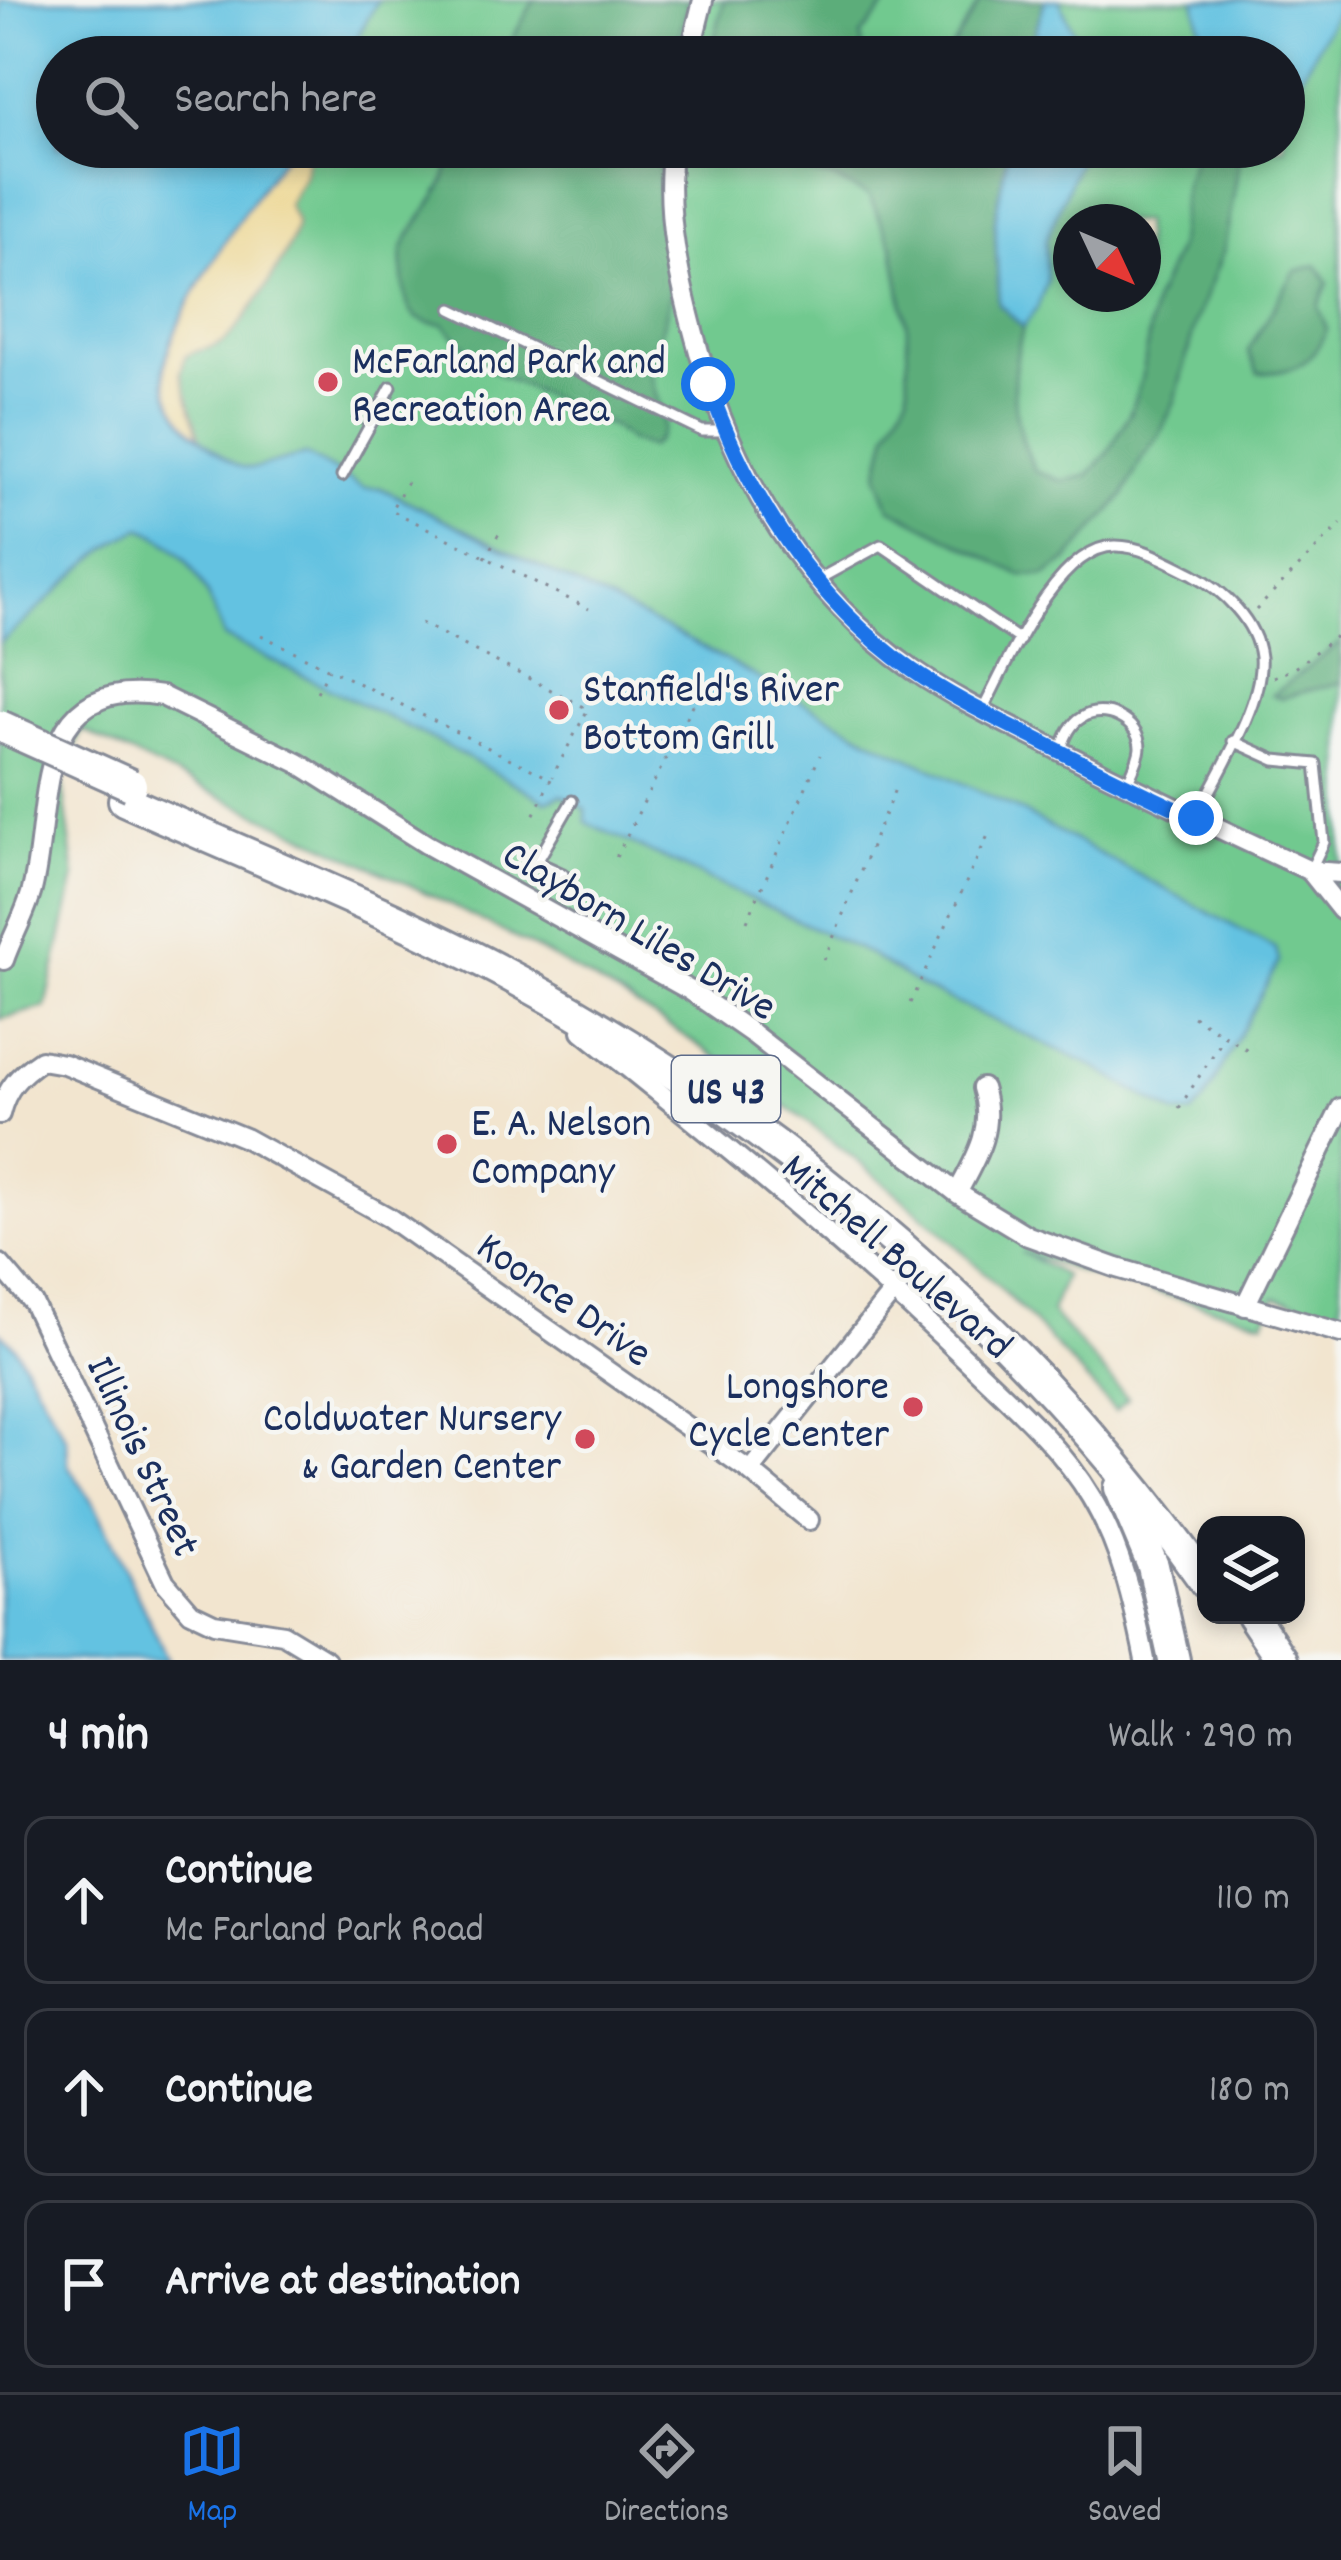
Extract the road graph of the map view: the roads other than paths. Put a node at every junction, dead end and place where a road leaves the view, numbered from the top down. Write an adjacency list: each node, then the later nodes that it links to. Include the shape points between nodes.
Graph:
1 (703, 0): 2 (street)
2 (694, 36)
3 (670, 168): 6 (street, via 688,313)
4 (452, 309): 6 (lane, via 702,431)
5 (391, 387): 7 (lane)
6 (725, 431): 8 (street, via 757,495)
7 (342, 476)
8 (817, 580): 9 (lane, via 881,545); 10 (street, via 910,669)
9 (1020, 640): 10 (lane); 12 (lane, via 1042,597 1075,563 1113,545 1157,556 1210,583 1245,617 1260,657 1253,700)
10 (982, 711): 14 (street)
11 (0, 726): 16 (highway, US 43, bridge)
12 (1233, 741): 18 (lane); 19 (lane, via 1275,760 1316,764 1324,842)
13 (0, 745): 16 (highway, US 43)
14 (1060, 751): 15 (street); 15 (lane, via 1084,715 1118,716 1140,746)
15 (1126, 786): 18 (street)
16 (128, 792): 24 (highway, US 43); 39 (highway, US 43, via 475,941 608,1013 767,1117 999,1313)
17 (572, 801): 21 (lane, via 537,862)
18 (1196, 818): 19 (street)
19 (1310, 871): 20 (street); 22 (street)
20 (1341, 873)
21 (563, 874)
22 (1341, 910)
23 (4, 960): 28 (street, Clayborn Liles Drive, via 31,892 63,733 108,698 162,696 298,763 691,991)
24 (518, 980): 29 (highway, US 43, via 727,1109); 31 (street, Mitchell Boulevard)
25 (982, 1088): 28 (street, via 985,1143)
26 (1341, 1108): 32 (street)
27 (0, 1114): 37 (street, Koonce Drive, via 19,1074 41,1060 244,1138 405,1229)
28 (957, 1193): 32 (street, Clayborn Liles Drive, via 1045,1243)
29 (916, 1263): 31 (street); 34 (highway, US 43)
30 (0, 1264): 43 (street, Illinois Street, via 34,1303 165,1582 190,1612 283,1634)
31 (893, 1290): 35 (street, Mitchell Boulevard); 37 (street)
32 (1245, 1306): 33 (street, Clayborn Liles Drive)
33 (1341, 1334)
34 (1062, 1406): 35 (street); 36 (highway, US 43)
35 (1037, 1428): 44 (street, Mitchell Boulevard, via 1107,1526)
36 (1094, 1441): 40 (highway, US 43); 45 (highway, via 1153,1566)
37 (750, 1471): 38 (street, Koonce Drive)
38 (809, 1520)
39 (1197, 1541)
40 (1197, 1572)
41 (1234, 1624): 46 (highway)
42 (1258, 1624): 47 (highway)
43 (326, 1660)
44 (1145, 1660)
45 (1174, 1660)
46 (1258, 1660)
47 (1282, 1660)

